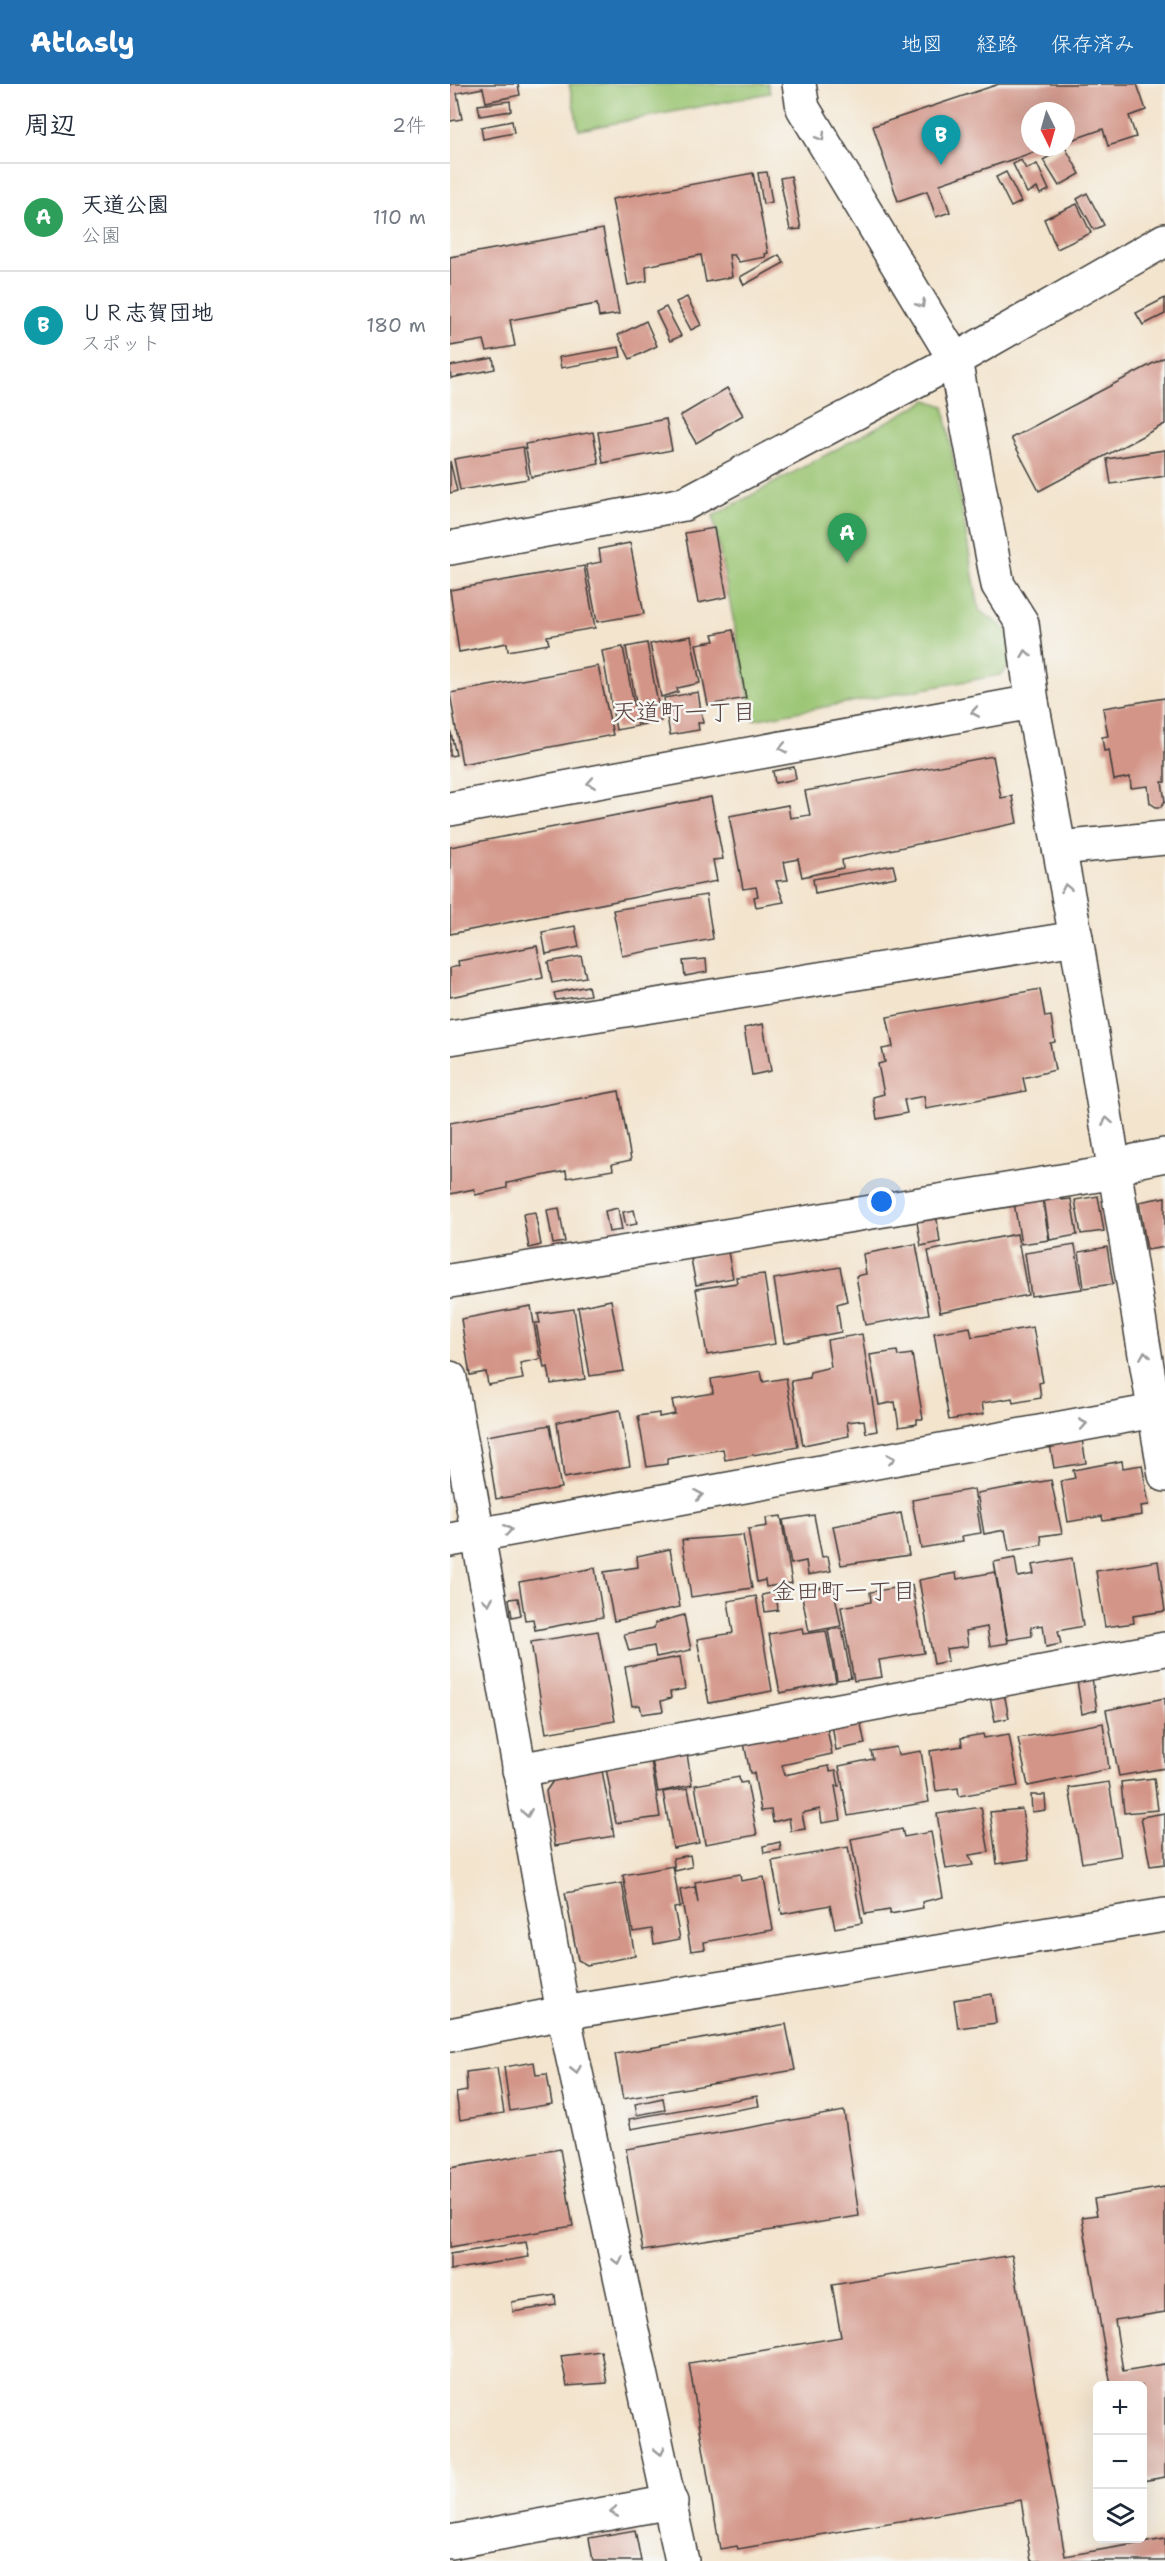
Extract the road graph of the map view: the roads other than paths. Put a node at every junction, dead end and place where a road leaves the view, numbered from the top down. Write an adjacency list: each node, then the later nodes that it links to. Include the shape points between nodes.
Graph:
1 (799, 84): 3 (street, one-way to 3, via 803,108)
2 (1165, 240): 3 (street)
3 (955, 360): 4 (street, via 684,504); 5 (street, one-way to 3, via 1022,623 998,585)
4 (450, 548)
5 (1032, 702): 6 (street, one-way to 6); 8 (street)
6 (450, 809)
7 (1165, 838): 8 (street)
8 (1059, 848): 9 (street, one-way to 8)
9 (1076, 938): 10 (street); 12 (street, one-way to 9)
10 (450, 1038)
11 (1165, 1155): 12 (street, via 1135,1161)
12 (1116, 1172): 13 (street); 15 (street, one-way to 12)
13 (450, 1281)
14 (450, 1378): 17 (street)
15 (1154, 1411): 16 (street); 17 (street, one-way to 15)
16 (1165, 1475)
17 (463, 1538): 19 (street, one-way to 19)
18 (1165, 1649): 19 (street)
19 (519, 1770): 21 (street, one-way to 21)
20 (1165, 1915): 21 (street)
21 (563, 2013): 22 (street); 23 (street, one-way to 23)
22 (450, 2035)
23 (671, 2502): 24 (street, one-way to 24); 25 (street)
24 (450, 2542)
25 (682, 2561)

